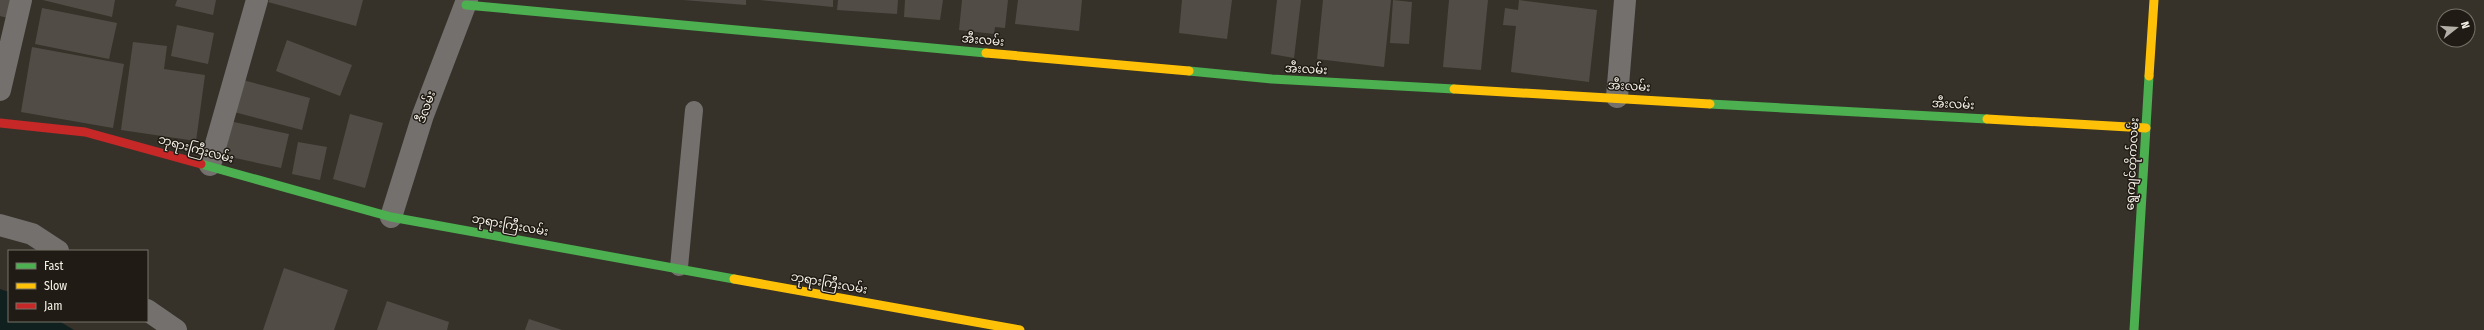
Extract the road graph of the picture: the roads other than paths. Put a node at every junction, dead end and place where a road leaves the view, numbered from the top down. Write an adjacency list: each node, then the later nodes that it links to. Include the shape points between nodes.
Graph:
1 (21, 0): 6 (street)
2 (257, 0): 11 (street)
3 (1625, 0): 7 (street)
4 (2154, 0): 10 (street, ရွေကျင်တိုက်လမ်း)
5 (466, 2): 7 (street, အီးလမ်း, via 1272,79); 12 (street, ဒီလမ်း, via 423,115)
6 (0, 90)
7 (1617, 97): 10 (street, အီးလမ်း)
8 (694, 110): 15 (lane)
9 (0, 123): 11 (street, ဘုရားကြီးလမ်း, via 85,132)
10 (2146, 128): 19 (street, ရွေကျင်တိုက်လမ်း)
11 (210, 165): 12 (street, ဘုရားကြီးလမ်း)
12 (391, 217): 15 (street, ဘုရားကြီးလမ်း)
13 (0, 225): 14 (street, via 32,234)
14 (56, 250)
15 (679, 267): 18 (street, ဘုရားကြီးလမ်း)
16 (148, 311): 17 (street)
17 (176, 330)
18 (1020, 330)
19 (2134, 330)

